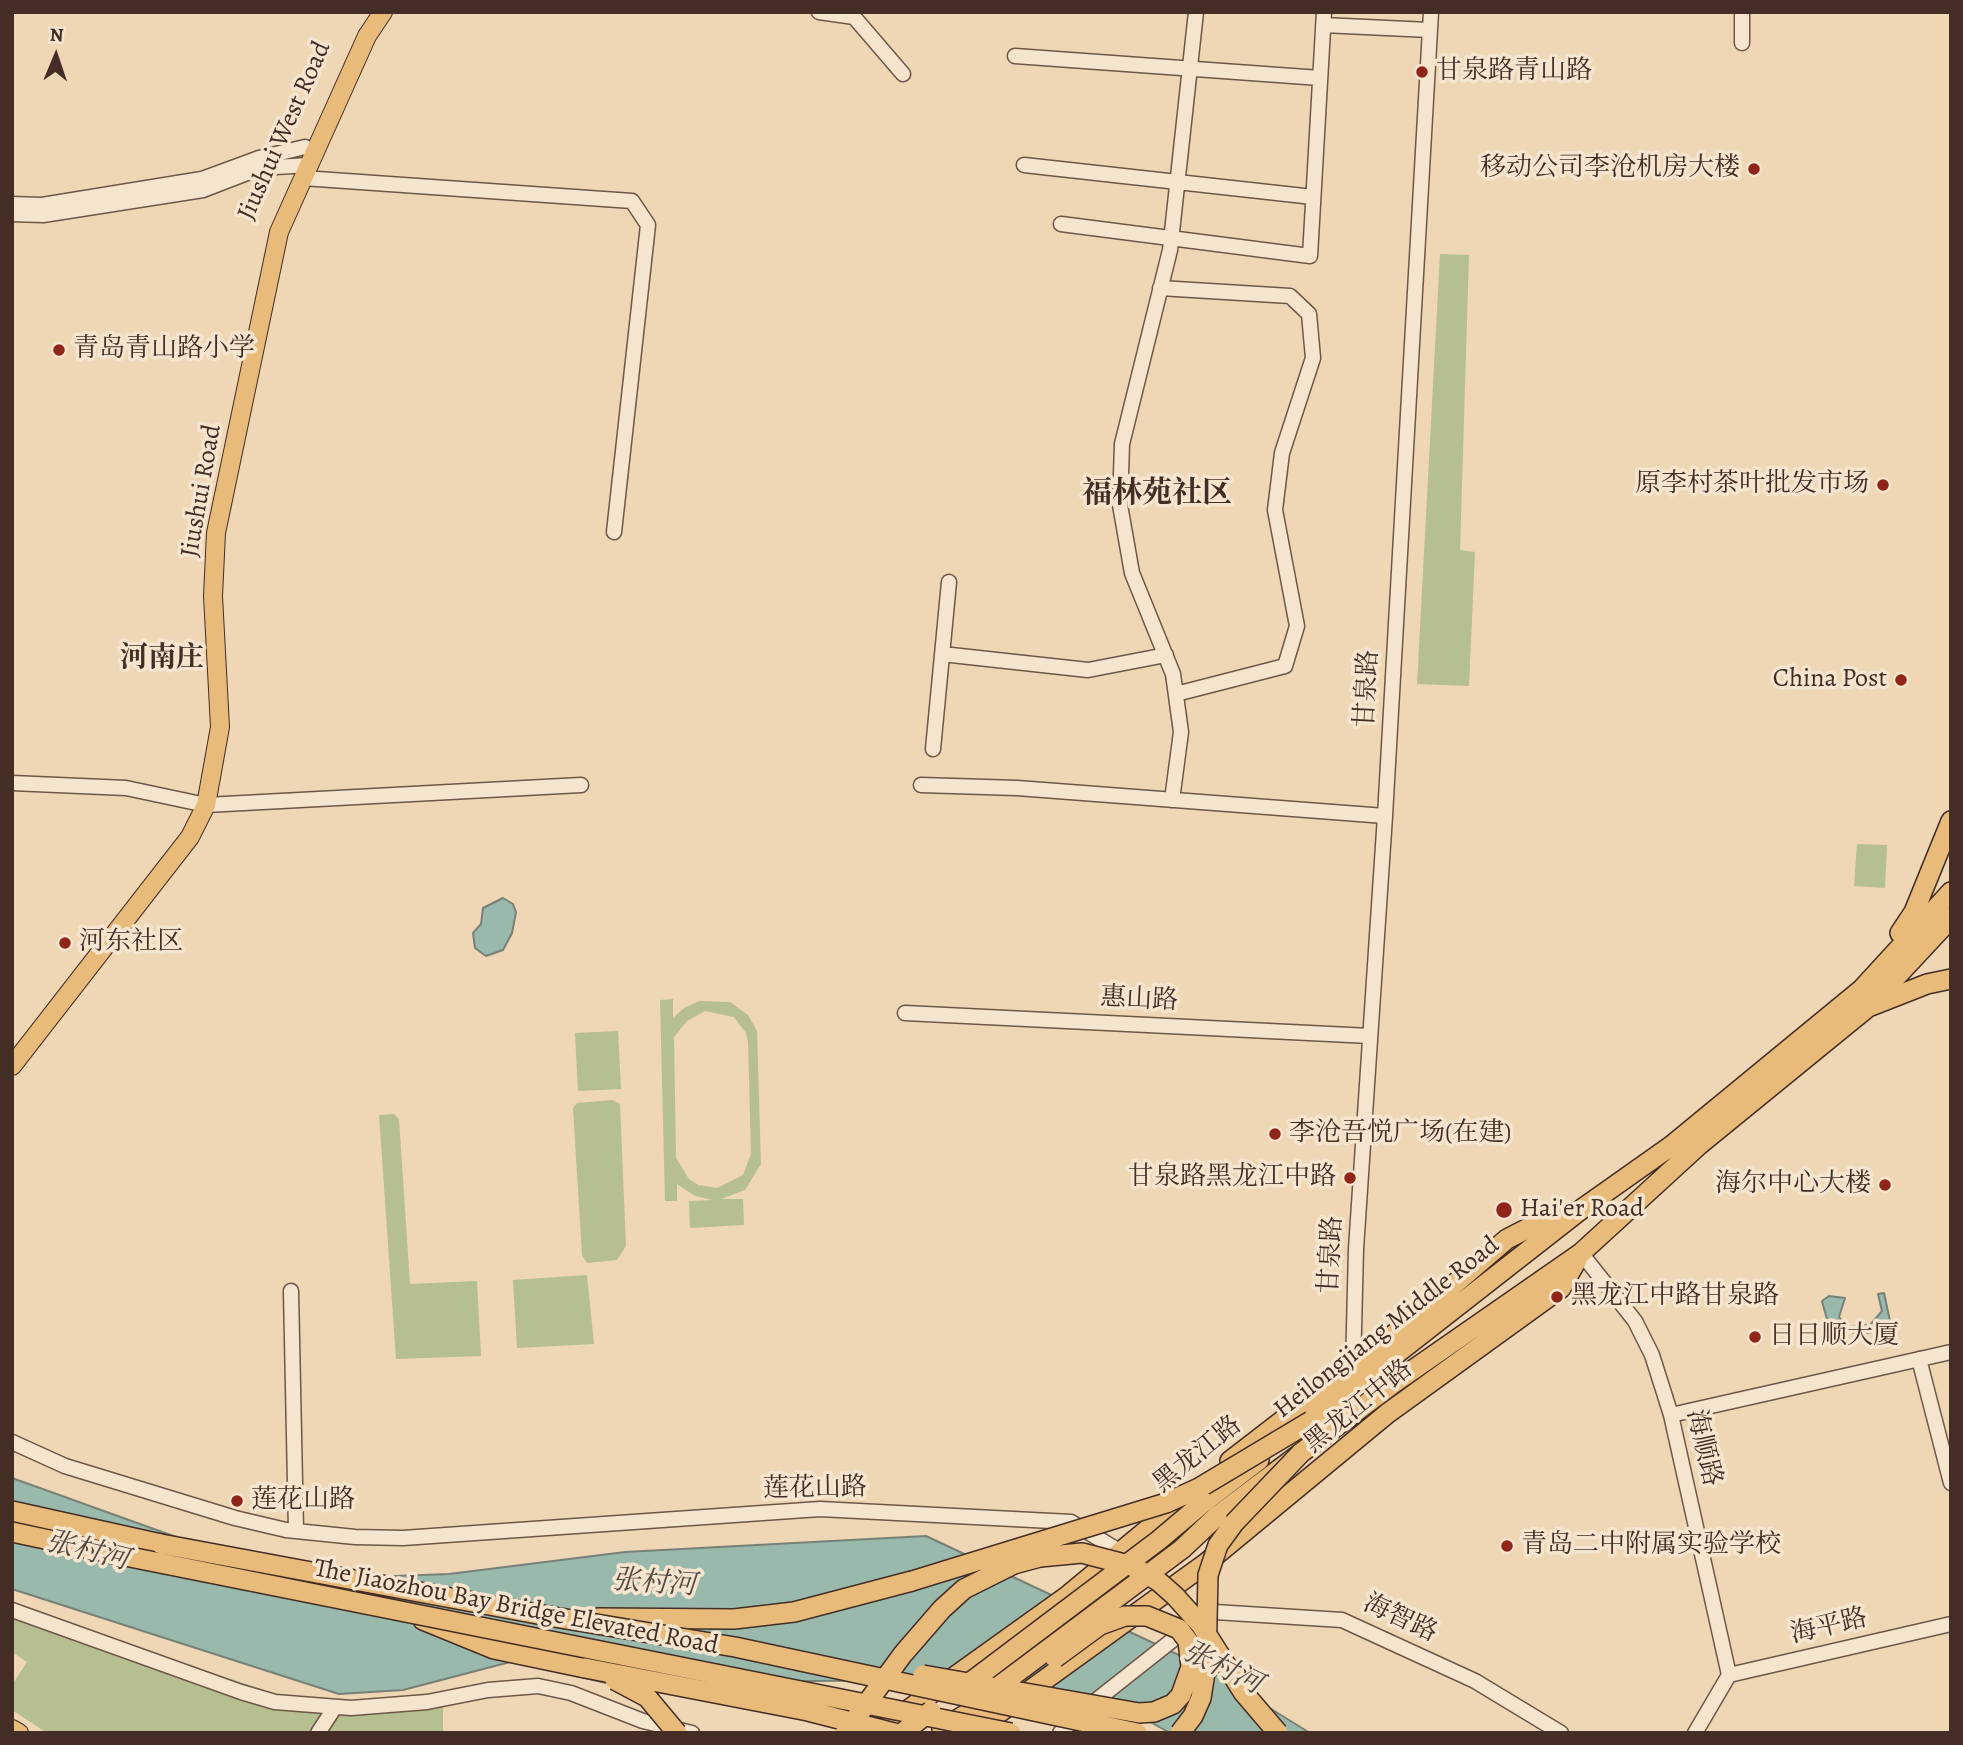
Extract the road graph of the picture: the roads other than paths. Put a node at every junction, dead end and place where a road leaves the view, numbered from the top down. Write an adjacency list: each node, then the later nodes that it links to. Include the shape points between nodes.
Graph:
1 (370, 12): 14 (main road, Jiushui West Road, via 358,31)
2 (383, 12): 14 (main road)
3 (819, 12): 12 (street, via 854,18)
4 (1196, 12): 11 (street)
5 (1431, 12): 8 (street, 甘泉路)
6 (1742, 12): 9 (street)
7 (1323, 19): 8 (street); 13 (street)
8 (1429, 30): 34 (street, 甘泉路)
9 (1742, 43)
10 (1015, 56): 11 (street)
11 (1189, 67): 13 (street); 16 (street)
12 (903, 74)
13 (1320, 78): 17 (street)
14 (306, 161): 18 (street, via 259,158 202,179 42,205); 19 (street, via 260,168 203,190 43,215); 23 (street, via 632,201 648,225); 33 (main road, Jiushui West Road, via 268,228 205,531 201,596 208,726)
15 (1024, 165): 16 (street)
16 (1177, 182): 17 (street); 21 (street)
17 (1313, 197): 21 (street, via 1310,256)
18 (12, 204)
19 (12, 214)
20 (1061, 224): 21 (street)
21 (1171, 238): 22 (street)
22 (1160, 288): 26 (street, via 1122,444 1120,505 1132,573); 27 (street, via 1290,296 1309,314 1313,358 1282,453 1275,510 1297,626 1285,666)
23 (614, 532)
24 (950, 582): 25 (street)
25 (942, 654): 26 (street, via 1088,670); 28 (street)
26 (1166, 655): 27 (street)
27 (1176, 694): 32 (street, via 1181,732)
28 (933, 749)
29 (12, 783): 33 (street, via 126,788)
30 (581, 785): 33 (street)
31 (920, 785): 32 (street)
32 (1172, 800): 34 (street)
33 (201, 803): 42 (main road, Jiushui West Road); 43 (main road, via 190,837)
34 (1385, 816): 41 (street, 甘泉路)
35 (1951, 821): 39 (highway, via 1914,912)
36 (1951, 892): 39 (highway, Heilongjiang Middle Road)
37 (1951, 918): 39 (highway, Heilongjiang Middle Road)
38 (1951, 979): 39 (highway)
39 (1865, 998): 44 (highway, Heilongjiang Middle Road); 45 (highway, Heilongjiang Middle Road)
40 (905, 1013): 41 (street, 惠山路)
41 (1370, 1036): 49 (street, 甘泉路)
42 (12, 1047)
43 (12, 1066)
44 (1579, 1211): 49 (highway, 黑龙江路, via 1546,1219 1507,1239); 51 (highway, Heilongjiang Middle Road)
45 (1581, 1253): 50 (street, 海顺路, via 1635,1321 1652,1355); 53 (highway, Heilongjiang Middle Road); 60 (highway, 黑龙江中路, via 1561,1288 1388,1413)
46 (291, 1291): 57 (street)
47 (1951, 1352): 48 (street)
48 (1919, 1359): 50 (street); 54 (street)
49 (1353, 1368): 59 (highway, 黑龙江路, via 1225,1464)
50 (1671, 1415): 69 (street, 海顺路)
51 (1311, 1421): 64 (highway, bridge, via 1166,1503 857,1597 794,1612 734,1619); 81 (highway, Heilongjiang Middle Road, bridge)
52 (12, 1442): 57 (street, 莲花山路, via 65,1466 235,1518)
53 (1300, 1454): 73 (highway, Heilongjiang Middle Road, bridge); 86 (highway, bridge, via 1218,1545 1205,1600 1206,1666 1201,1698)
54 (1948, 1459): 55 (street)
55 (1951, 1483)
56 (12, 1511): 64 (highway, The Jiaozhou Bay Bridge Elevated Road, bridge)
57 (296, 1531): 59 (street, 莲花山路, via 403,1538 820,1509 1071,1522)
58 (12, 1532): 63 (highway, The Jiaozhou Bay Bridge Elevated Road, bridge)
59 (1123, 1551): 60 (street, 莲花山路); 79 (highway, bridge)
60 (1162, 1595): 62 (street, 海智路); 82 (highway, 黑龙江中路, bridge)
61 (12, 1610): 71 (street, via 240,1692 275,1702)
62 (1209, 1612): 84 (street, bridge); 88 (street, 海智路, via 1342,1620 1475,1681)
63 (409, 1615): 68 (highway, bridge, via 494,1649); 70 (highway, The Jiaozhou Bay Bridge Elevated Road, bridge)
64 (548, 1616): 67 (highway, The Jiaozhou Bay Bridge Elevated Road, bridge)
65 (1951, 1624): 69 (street, 海平路)
66 (1951, 1634): 69 (street, 海平路)
67 (735, 1647): 73 (highway, bridge, via 856,1663 998,1687 1012,1690 1025,1693 1092,1706 1139,1713 1165,1709 1181,1695 1191,1667 1188,1641 1179,1629 1160,1618 1125,1616 1100,1625 1055,1658 1010,1687 999,1694 953,1722); 85 (highway, The Jiaozhou Bay Bridge Elevated Road, bridge)
68 (585, 1668): 76 (highway, bridge, via 647,1697); 80 (highway, bridge, via 808,1711)
69 (1726, 1681): 89 (street)
70 (867, 1703): 78 (highway, bridge); 83 (highway, The Jiaozhou Bay Bridge Elevated Road, bridge); 87 (highway, bridge, via 903,1654 964,1589 990,1574 1040,1557 1082,1553 1132,1566 1175,1595 1201,1625 1243,1692)
71 (335, 1707): 75 (street); 77 (street, via 428,1702 538,1686)
72 (12, 1728): 74 (main road)
73 (940, 1731)
74 (19, 1733)
75 (318, 1733)
76 (677, 1733)
77 (692, 1733)
78 (845, 1733)
79 (876, 1733)
80 (894, 1733)
81 (902, 1733)
82 (971, 1733)
83 (1011, 1733)
84 (1060, 1733)
85 (1137, 1733)
86 (1180, 1733)
87 (1278, 1733)
88 (1560, 1733)
89 (1695, 1733)

